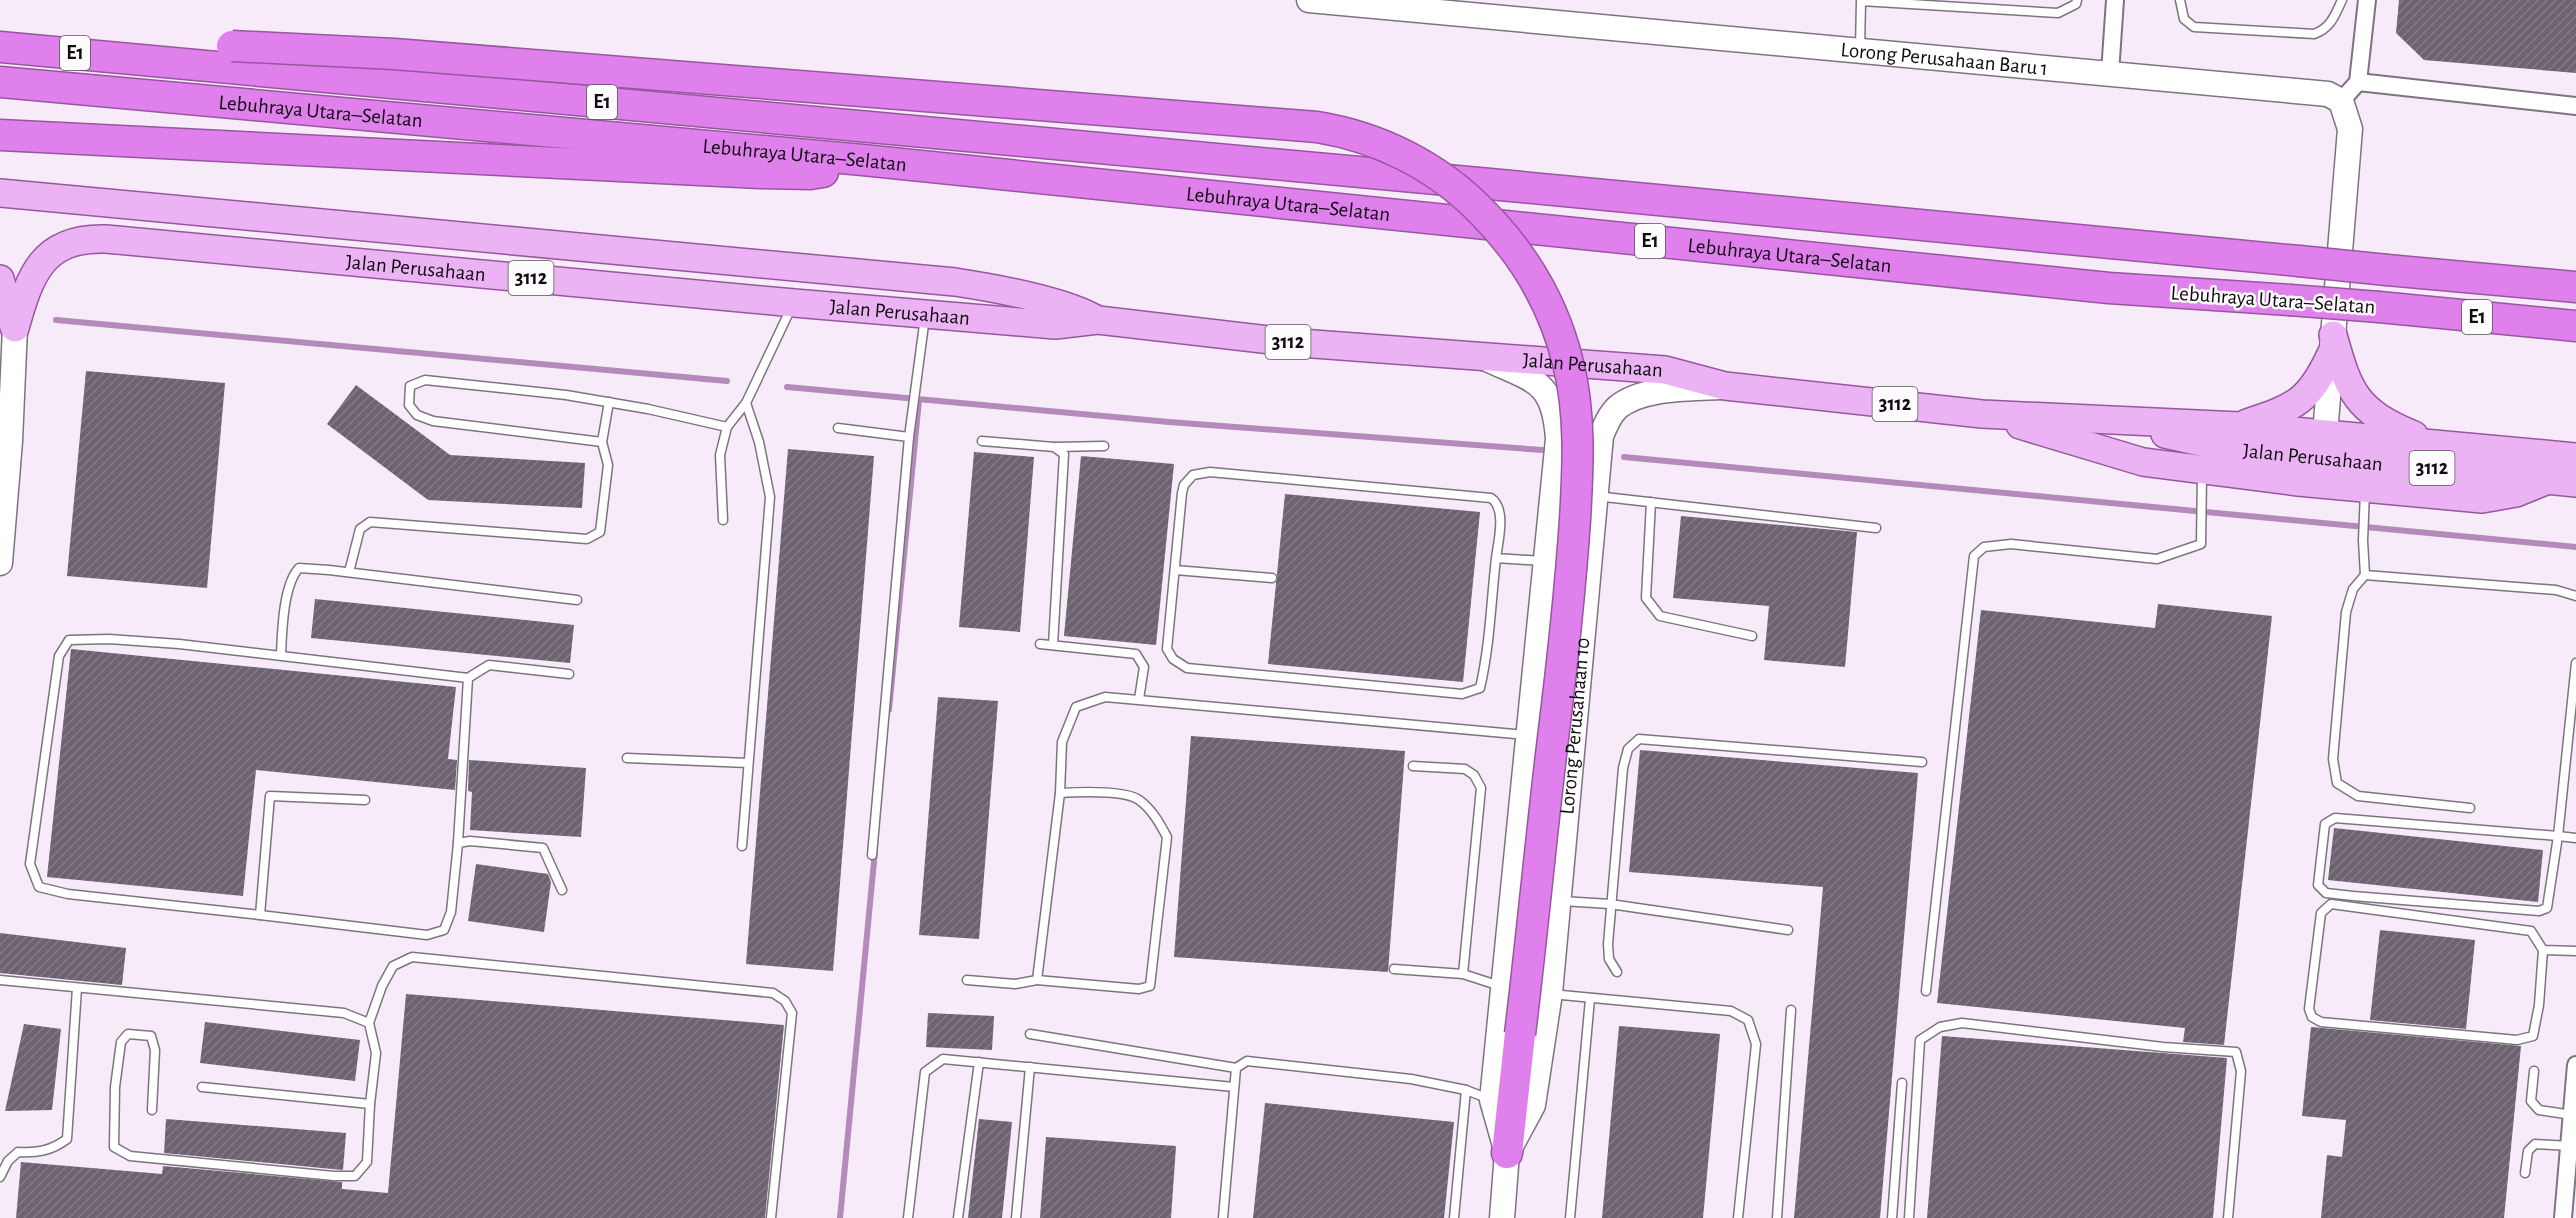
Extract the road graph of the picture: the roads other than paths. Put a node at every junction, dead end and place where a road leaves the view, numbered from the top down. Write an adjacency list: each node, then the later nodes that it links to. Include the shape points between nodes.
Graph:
1 (1309, 0): 2 (street, Lorong Perusahaan Baru 1)
2 (1314, 0): 10 (street, Lorong Perusahaan Baru 1)
3 (1861, 0): 4 (lane, via 2058,13); 10 (lane)
4 (2077, 0)
5 (2115, 0): 12 (street)
6 (2180, 0): 7 (lane, via 2184,19 2194,27 2314,34 2325,30)
7 (2342, 0)
8 (2367, 0): 14 (street)
9 (0, 47): 11 (highway, Lebuhraya Utara–Selatan / E1)
10 (1860, 50): 12 (street, Lorong Perusahaan Baru 1)
11 (150, 60): 22 (highway, Lebuhraya Utara–Selatan / E1, bridge); 121 (highway, bridge, via 232,46 394,54 1317,127 1345,132 1417,160 1457,189 1506,238 1539,287 1569,364 1577,423 1573,551)
12 (2110, 73): 15 (street, Lorong Perusahaan Baru 1, via 2328,94)
13 (0, 82): 18 (highway, Lebuhraya Utara–Selatan / E1)
14 (2358, 82): 15 (street); 16 (street)
15 (2341, 101): 29 (street, via 2350,129)
16 (2576, 106)
17 (0, 135): 18 (highway, via 770,173 810,174)
18 (863, 160): 27 (highway, Lebuhraya Utara–Selatan / E1, bridge, via 2109,288)
19 (0, 193): 20 (main road, Jalan Perusahaan / 3112)
20 (766, 264): 23 (main road); 26 (main road, Jalan Perusahaan / 3112, via 965,283 1070,308)
21 (0, 279): 28 (main road)
22 (2576, 287)
23 (764, 300): 24 (main road, Jalan Perusahaan / 3112); 28 (main road, Jalan Perusahaan / 3112, via 88,238 60,247 41,263 32,276)
24 (794, 303): 25 (main road, Jalan Perusahaan / 3112); 33 (lane)
25 (926, 314): 26 (main road, Jalan Perusahaan / 3112, via 1055,325); 39 (lane)
26 (1098, 320): 30 (main road, Jalan Perusahaan / 3112, via 1287,342)
27 (2576, 326)
28 (15, 328): 58 (street)
29 (2332, 345): 36 (main road, via 2319,381 2298,402); 42 (main road, via 2360,402 2385,422); 43 (street)
30 (1478, 355): 31 (main road, Jalan Perusahaan / 3112, via 1665,370); 57 (street, Lorong Perusahaan 10, via 1532,379 1546,390 1555,408 1558,440)
31 (1725, 386): 34 (main road, Jalan Perusahaan / 3112); 52 (street, Lorong Perusahaan 10, via 1655,393 1618,408 1601,435)
32 (609, 402): 37 (lane); 41 (lane); 41 (lane, via 425,380 410,386 410,405 417,415 433,421)
33 (746, 403): 37 (lane); 76 (lane, via 770,497)
34 (1982, 414): 35 (main road, Jalan Perusahaan / 3112); 47 (main road)
35 (2087, 417): 36 (main road, Jalan Perusahaan / 3112); 43 (main road, Jalan Perusahaan / 3112, via 2232,449)
36 (2240, 426): 43 (main road, Jalan Perusahaan / 3112)
37 (728, 427): 54 (lane, via 720,455)
38 (838, 428): 39 (lane)
39 (909, 437): 85 (lane)
40 (982, 441): 44 (lane)
41 (602, 442): 60 (lane, via 608,465 600,532 587,539 370,522 360,528)
42 (2431, 443): 43 (main road, Jalan Perusahaan / 3112); 46 (main road, Jalan Perusahaan / 3112)
43 (2320, 446): 48 (main road, Jalan Perusahaan / 3112); 49 (street)
44 (1054, 447): 45 (lane); 67 (lane, via 1064,454)
45 (1104, 447)
46 (2576, 457)
47 (2202, 480): 49 (main road); 101 (lane, via 2201,544 2157,559 2011,544 1984,547 1974,556)
48 (2548, 480): 50 (main road, Jalan Perusahaan / 3112); 51 (main road, via 2516,493 2482,499)
49 (2298, 482): 51 (main road)
50 (2576, 483)
51 (2365, 494): 61 (lane)
52 (1596, 496): 53 (lane); 87 (street, Lorong Perusahaan 10)
53 (1651, 502): 55 (lane); 65 (lane, via 1646,598 1660,616)
54 (723, 520)
55 (1876, 528)
56 (1496, 558): 57 (lane); 59 (lane, via 1500,512 1491,498 1200,472 1184,485); 59 (lane, via 1488,652 1479,688 1462,694 1187,668 1173,659 1167,649)
57 (1546, 562): 73 (street, Lorong Perusahaan 10)
58 (0, 563)
59 (1175, 570): 62 (lane)
60 (349, 573): 64 (lane); 68 (lane, via 299,568 293,575)
61 (2365, 575): 63 (lane, via 2556,590); 80 (lane, via 2353,589 2346,612 2333,759 2337,783 2358,796)
62 (1272, 578)
63 (2576, 596)
64 (578, 600)
65 (1752, 636)
66 (1040, 644): 67 (lane)
67 (1053, 645): 72 (lane, via 1136,654 1144,667)
68 (281, 655): 71 (lane); 89 (lane, via 121,640 69,640 59,656 30,864 39,887 68,894)
69 (2576, 663): 81 (lane)
70 (569, 674): 71 (lane, via 489,665)
71 (468, 678): 83 (lane)
72 (1139, 699): 73 (lane); 78 (lane, via 1105,697 1076,707 1062,742)
73 (1528, 735): 100 (street, Lorong Perusahaan 10)
74 (627, 758): 76 (lane)
75 (1922, 762): 88 (lane, via 1639,739 1628,749 1623,768)
76 (748, 763): 84 (lane)
77 (1413, 766): 95 (lane, via 1465,769 1474,775 1480,788)
78 (1060, 793): 98 (lane); 98 (lane, via 1094,791 1138,798 1158,819 1167,837 1150,986 1139,989)
79 (365, 800): 89 (lane, via 270,796)
80 (2470, 808)
81 (2558, 836): 81 (lane, via 2335,818 2325,824 2318,885 2326,893 2539,911 2547,908); 82 (lane)
82 (2576, 838)
83 (458, 843): 86 (lane, via 543,848); 89 (lane, via 451,912 444,930 427,935)
84 (742, 846)
85 (872, 855)
86 (562, 890)
87 (1558, 901): 88 (lane); 102 (street, Lorong Perusahaan 10)
88 (1610, 904): 90 (lane); 94 (lane, via 1609,959)
89 (260, 915)
90 (1788, 930)
91 (2543, 950): 91 (lane, via 2533,1036 2517,1040 2321,1022 2312,1017 2309,1009 2321,913 2331,904 2531,931); 92 (lane)
92 (2576, 951)
93 (1394, 969): 95 (lane)
94 (1617, 972)
95 (1463, 974): 100 (lane)
96 (0, 980): 99 (lane)
97 (967, 980): 98 (lane, via 1015,984)
98 (1036, 980)
99 (77, 988): 105 (lane, via 344,1013); 123 (lane, via 67,1139 39,1153 18,1152)
100 (1503, 988): 116 (street, Lorong Perusahaan 10)
101 (1926, 991)
102 (1550, 993): 103 (lane); 121 (street, Lorong Perusahaan 10, via 1533,1105)
103 (1590, 999): 131 (lane); 132 (lane, via 1731,1011 1748,1020 1756,1044)
104 (1791, 1010): 133 (lane)
105 (369, 1023): 117 (lane, via 376,1053); 124 (lane, via 393,966 412,957 773,993 785,1000 792,1013)
106 (1030, 1034): 110 (lane)
107 (979, 1062): 109 (lane); 125 (lane, via 943,1059 926,1072); 126 (lane)
108 (2576, 1065): 119 (street)
109 (1030, 1067): 114 (lane); 127 (lane)
110 (1236, 1068): 114 (lane); 115 (lane, via 1247,1061 1411,1079)
111 (2534, 1071): 119 (lane, via 2531,1101 2540,1110)
112 (1902, 1083): 134 (lane)
113 (202, 1087): 117 (lane)
114 (1234, 1087): 128 (lane)
115 (1466, 1090): 116 (lane); 129 (lane)
116 (1492, 1100): 121 (street, Lorong Perusahaan 10)
117 (370, 1104): 118 (lane, via 367,1162 355,1176 130,1156 114,1147 113,1119 121,1042 128,1034 151,1036 155,1050)
118 (152, 1110)
119 (2572, 1114): 120 (street)
120 (2569, 1146): 122 (lane, via 2535,1144 2528,1151); 137 (street)
121 (1507, 1153): 130 (street, Lorong Perusahaan 10)
122 (2525, 1173)
123 (0, 1177)
124 (771, 1218)
125 (908, 1218)
126 (958, 1218)
127 (1016, 1218)
128 (1223, 1218)
129 (1454, 1218)
130 (1502, 1218)
131 (1570, 1218)
132 (1738, 1218)
133 (1777, 1218)
134 (1892, 1218)
135 (1909, 1218): 136 (lane, via 1920,1040 1940,1027 1962,1023 2236,1052 2241,1071)
136 (2228, 1218)
137 (2563, 1218)

